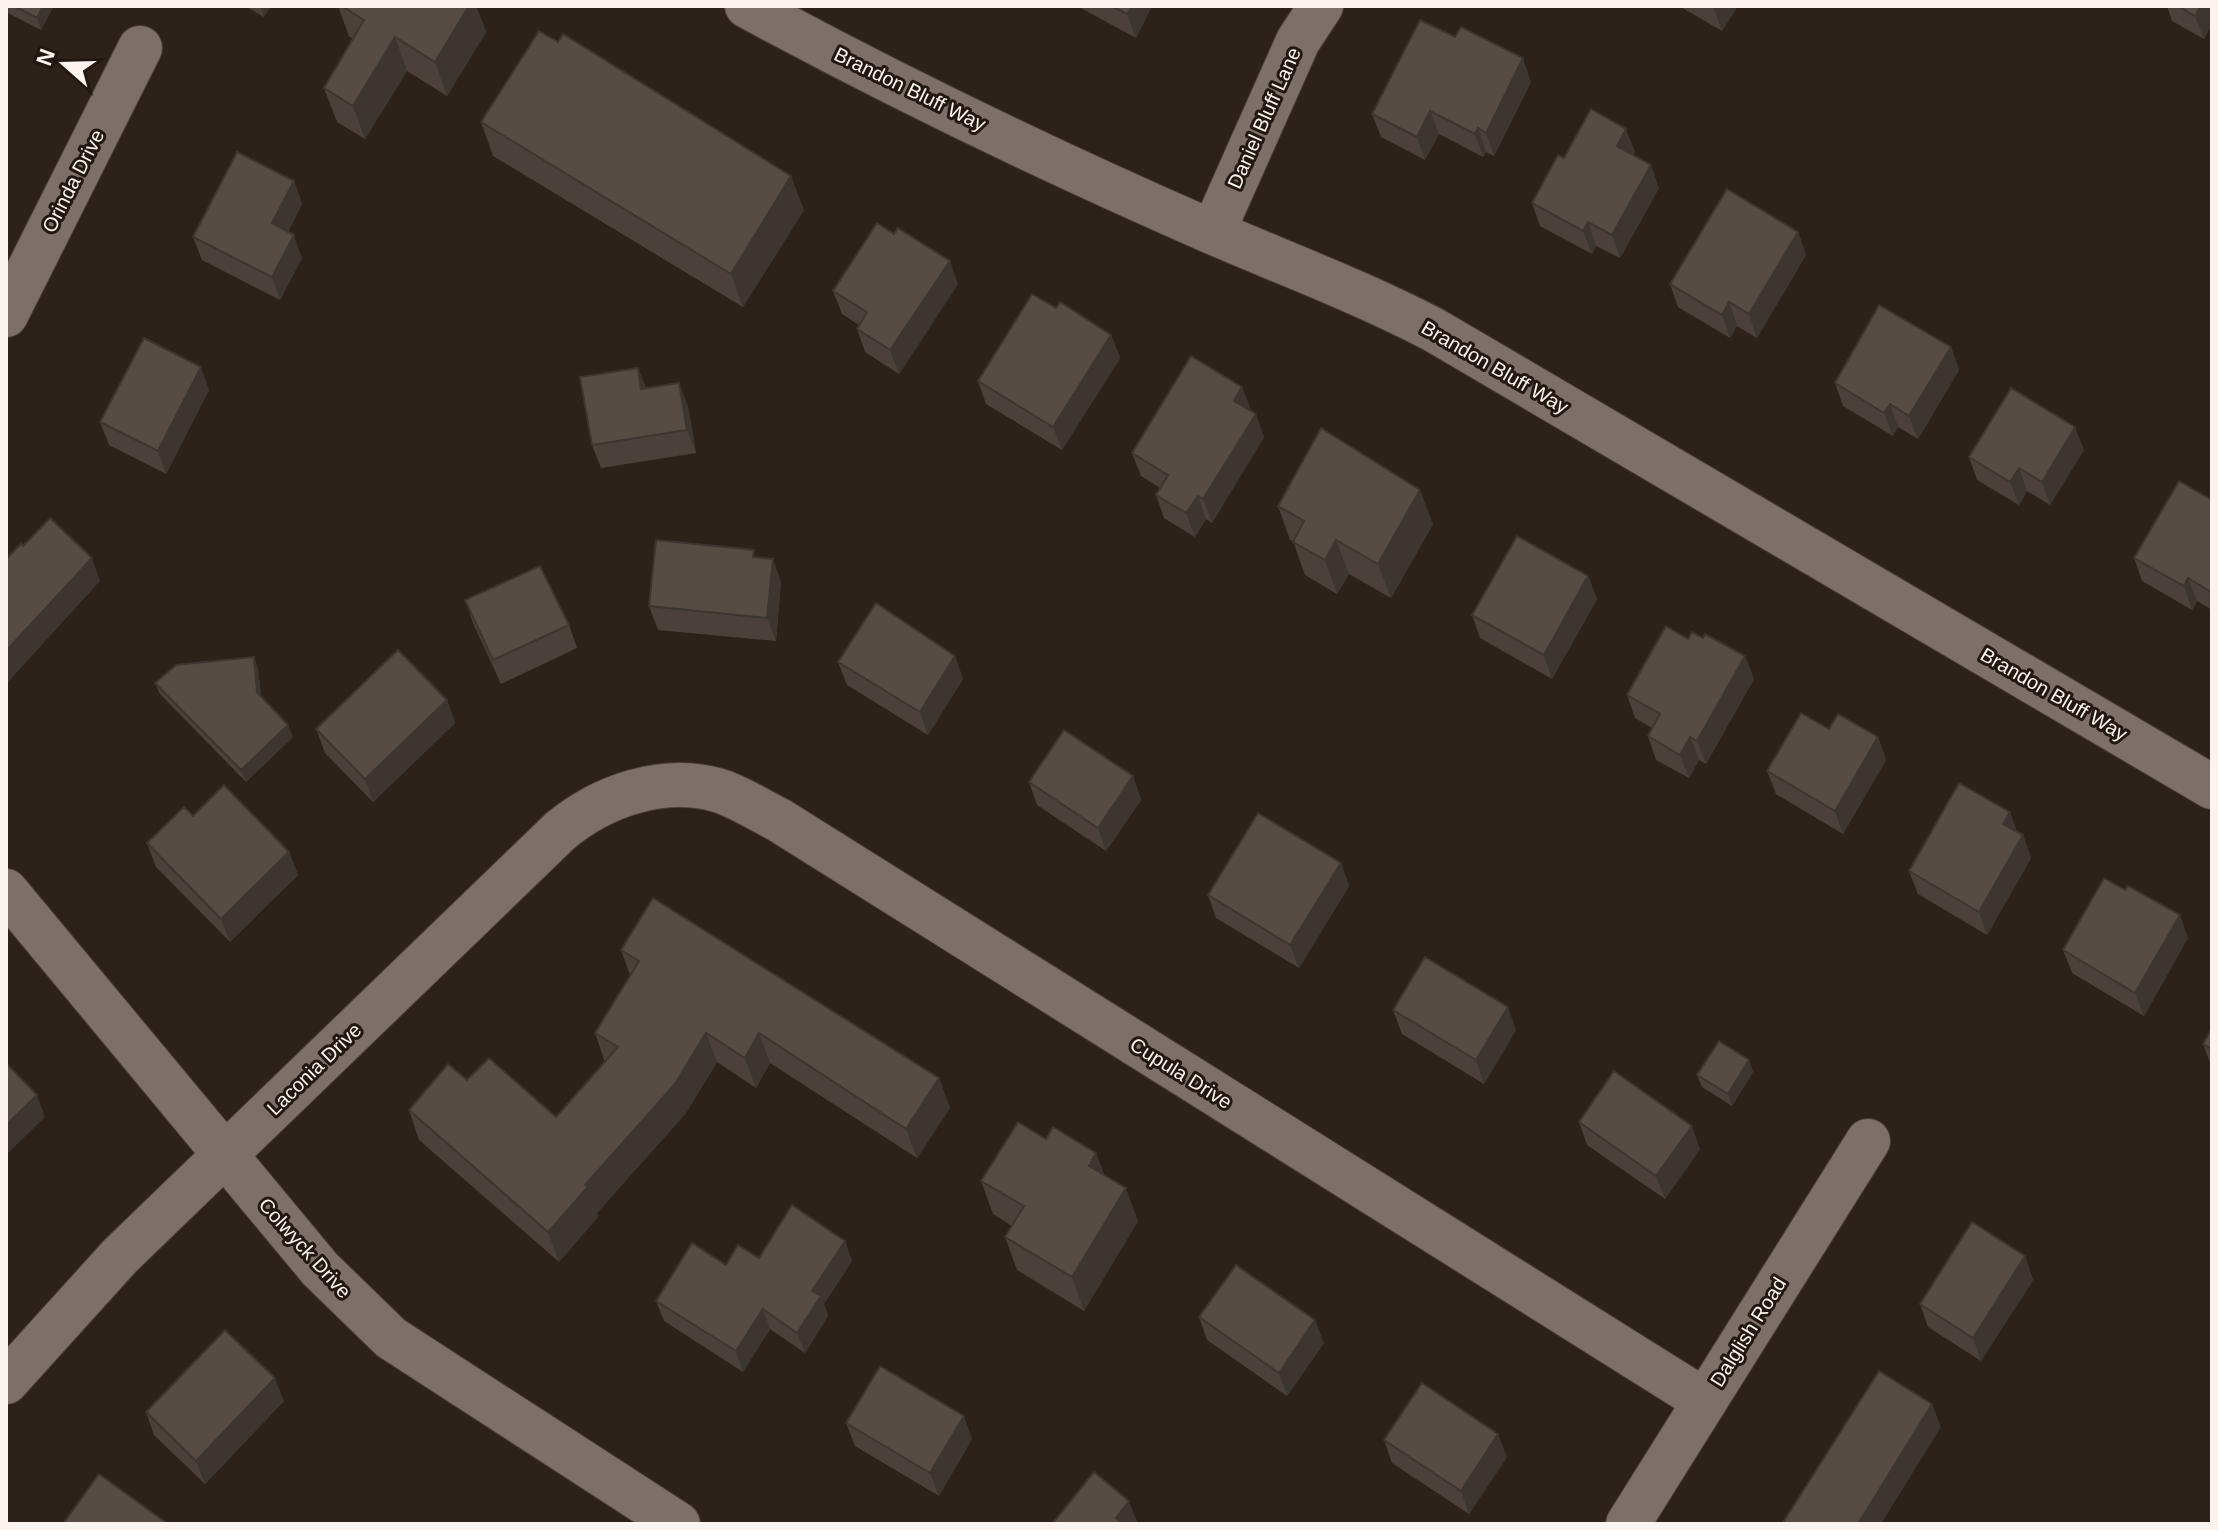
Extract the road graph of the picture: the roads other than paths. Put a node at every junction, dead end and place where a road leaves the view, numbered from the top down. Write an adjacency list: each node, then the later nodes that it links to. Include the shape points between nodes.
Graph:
1 (747, 6): 4 (street, Brandon Bluff Way, via 879,76)
2 (1321, 6): 4 (street, Daniel Bluff Lane, via 1298,41)
3 (140, 48): 5 (street, Orinda Drive)
4 (1213, 232): 6 (street, Brandon Bluff Way, via 1434,330)
5 (6, 315)
6 (2212, 787)
7 (645, 788): 10 (street, Laconia Drive, via 583,812 560,831); 12 (street, Cupula Drive, via 690,785 720,791 779,820)
8 (6, 891): 10 (street, Colwyck Drive)
9 (1868, 1141): 12 (street, Dalglish Road)
10 (224, 1156): 11 (street, Laconia Drive, via 120,1256); 13 (street, Colwyck Drive, via 320,1269 391,1338)
11 (6, 1382)
12 (1705, 1401): 14 (street, Dalglish Road)
13 (678, 1524)
14 (1628, 1524)

